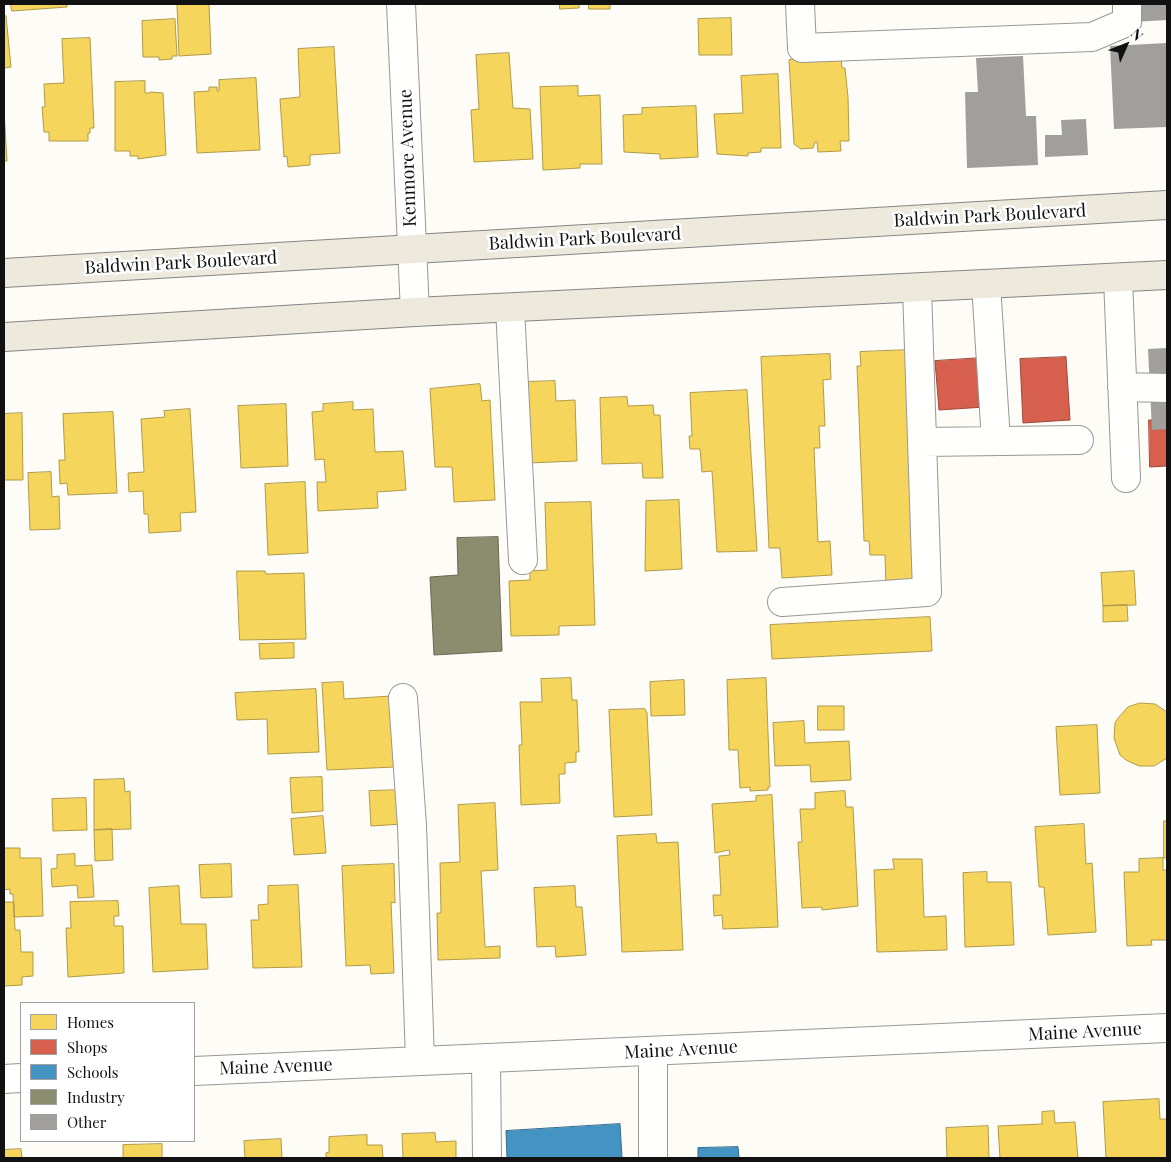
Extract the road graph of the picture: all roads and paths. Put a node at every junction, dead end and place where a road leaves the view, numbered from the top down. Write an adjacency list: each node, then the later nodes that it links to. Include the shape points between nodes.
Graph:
1 (401, 4): 5 (street, Kenmore Avenue)
2 (800, 4): 3 (street, via 802,48 1092,37 1127,22)
3 (1127, 4)
4 (1167, 205): 5 (main road, Baldwin Park Boulevard)
5 (412, 249): 6 (main road, Baldwin Park Boulevard); 12 (street, Kenmore Avenue)
6 (4, 273)
7 (1167, 275): 8 (main road)
8 (1118, 278): 9 (main road); 14 (street)
9 (986, 284): 10 (main road); 17 (street)
10 (917, 288): 11 (main road); 18 (street)
11 (510, 308): 12 (main road); 20 (street)
12 (415, 312): 13 (main road)
13 (4, 336)
14 (1122, 387): 15 (street); 19 (street)
15 (1167, 388)
16 (1079, 440): 17 (street)
17 (996, 441): 18 (street)
18 (922, 442): 21 (street, via 927,592)
19 (1126, 478)
20 (523, 560)
21 (782, 602)
22 (404, 698): 26 (street)
23 (1167, 1028): 24 (street, Maine Avenue)
24 (654, 1051): 25 (street, Maine Avenue); 31 (street)
25 (486, 1058): 26 (street, Maine Avenue); 30 (street)
26 (420, 1061): 27 (street, Maine Avenue)
27 (195, 1071)
28 (20, 1078): 29 (street)
29 (4, 1079)
30 (487, 1158)
31 (653, 1158)

